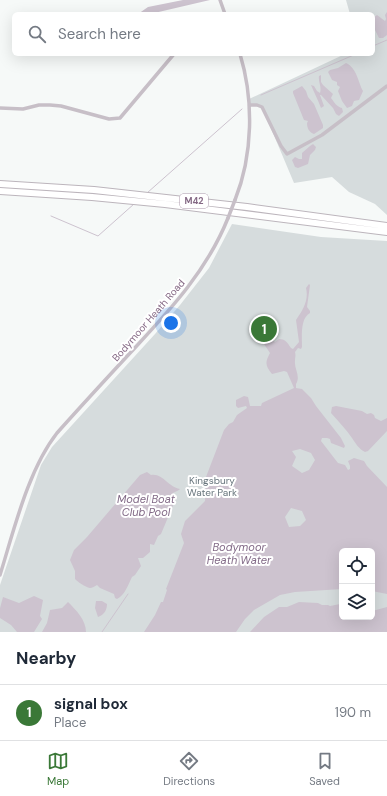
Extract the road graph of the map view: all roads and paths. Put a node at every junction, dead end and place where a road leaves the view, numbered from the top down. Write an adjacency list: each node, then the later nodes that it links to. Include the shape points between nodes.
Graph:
1 (220, 0): 2 (street)
2 (224, 12)
3 (172, 56): 7 (street, via 120,118 109,119 50,105 23,109)
4 (240, 56): 6 (street, Bodymoor Heath Road)
5 (387, 86): 6 (street, via 322,135 288,154 281,146 262,107)
6 (249, 105): 12 (street, Bodymoor Heath Road, bridge, via 248,149 242,180 222,233 181,297 67,422 40,457)
7 (0, 108)
8 (0, 184): 10 (highway, M42, via 102,190)
9 (0, 191): 11 (highway, M42, via 165,204)
10 (387, 226)
11 (387, 232)
12 (0, 575)

